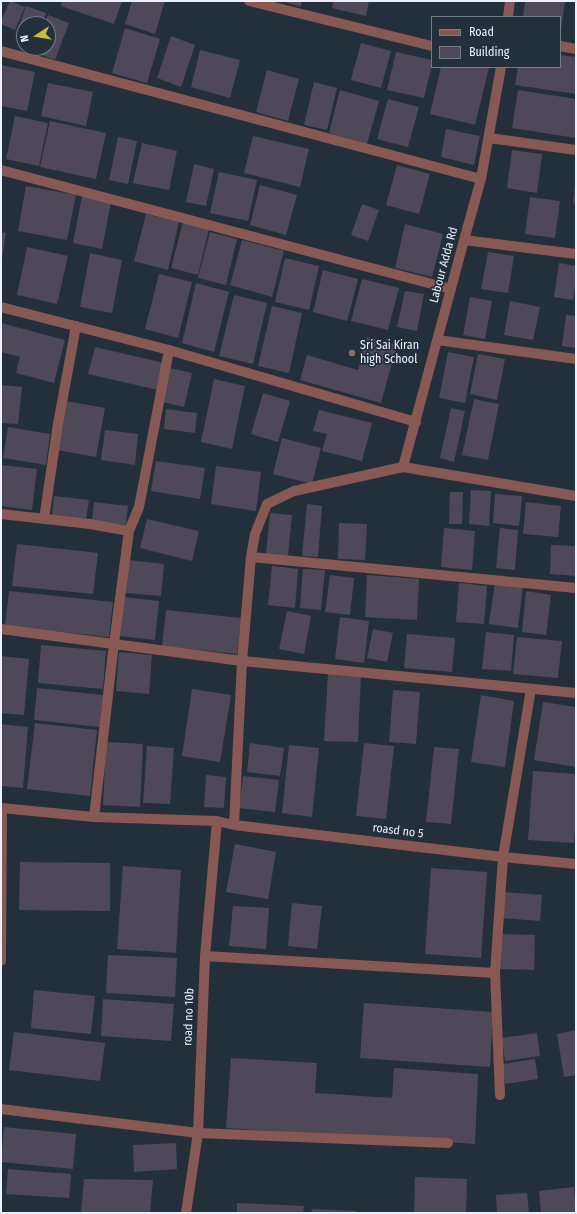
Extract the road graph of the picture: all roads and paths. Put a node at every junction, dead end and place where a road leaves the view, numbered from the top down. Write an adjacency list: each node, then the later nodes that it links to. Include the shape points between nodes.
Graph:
1 (249, 1): 4 (street)
2 (510, 1): 3 (street)
3 (508, 16)
4 (431, 46)
5 (561, 46): 6 (street)
6 (576, 49)
7 (1, 51): 12 (street)
8 (501, 68): 9 (street, Labour Adda Rd)
9 (489, 138): 10 (street); 12 (street, Labour Adda Rd)
10 (576, 150)
11 (1, 170): 15 (street)
12 (481, 179): 13 (street, Labour Adda Rd)
13 (464, 240): 14 (street); 15 (street, Labour Adda Rd)
14 (576, 254)
15 (451, 289): 18 (street, Labour Adda Rd)
16 (1, 307): 17 (street)
17 (76, 326): 19 (street); 25 (street)
18 (437, 340): 20 (street); 21 (street, Labour Adda Rd)
19 (169, 350): 21 (street); 26 (street, via 139,507)
20 (576, 359)
21 (416, 422): 22 (street, Labour Adda Rd)
22 (403, 467): 23 (street); 27 (street, via 294,491 267,504 255,534)
23 (576, 496)
24 (1, 514): 25 (street)
25 (44, 519): 26 (street, via 90,524)
26 (129, 532): 30 (street)
27 (251, 557): 28 (street); 31 (street)
28 (576, 588)
29 (1, 630): 30 (street)
30 (114, 643): 31 (street); 35 (street)
31 (242, 661): 32 (street); 37 (street)
32 (531, 689): 33 (street); 38 (street)
33 (576, 693)
34 (1, 808): 35 (street, roasd no 5); 41 (street)
35 (94, 817): 36 (street, roasd no 5)
36 (217, 821): 37 (street, roasd no 5); 40 (street, road no 10b)
37 (234, 825): 38 (street, roasd no 5)
38 (503, 857): 39 (street, roasd no 5); 42 (street)
39 (576, 864)
40 (205, 956): 42 (street); 45 (street, road no 10b)
41 (1, 961)
42 (495, 973): 43 (street)
43 (500, 1095)
44 (1, 1109): 45 (street)
45 (198, 1133): 46 (street); 47 (street, road no 10b)
46 (448, 1143)
47 (186, 1213)

